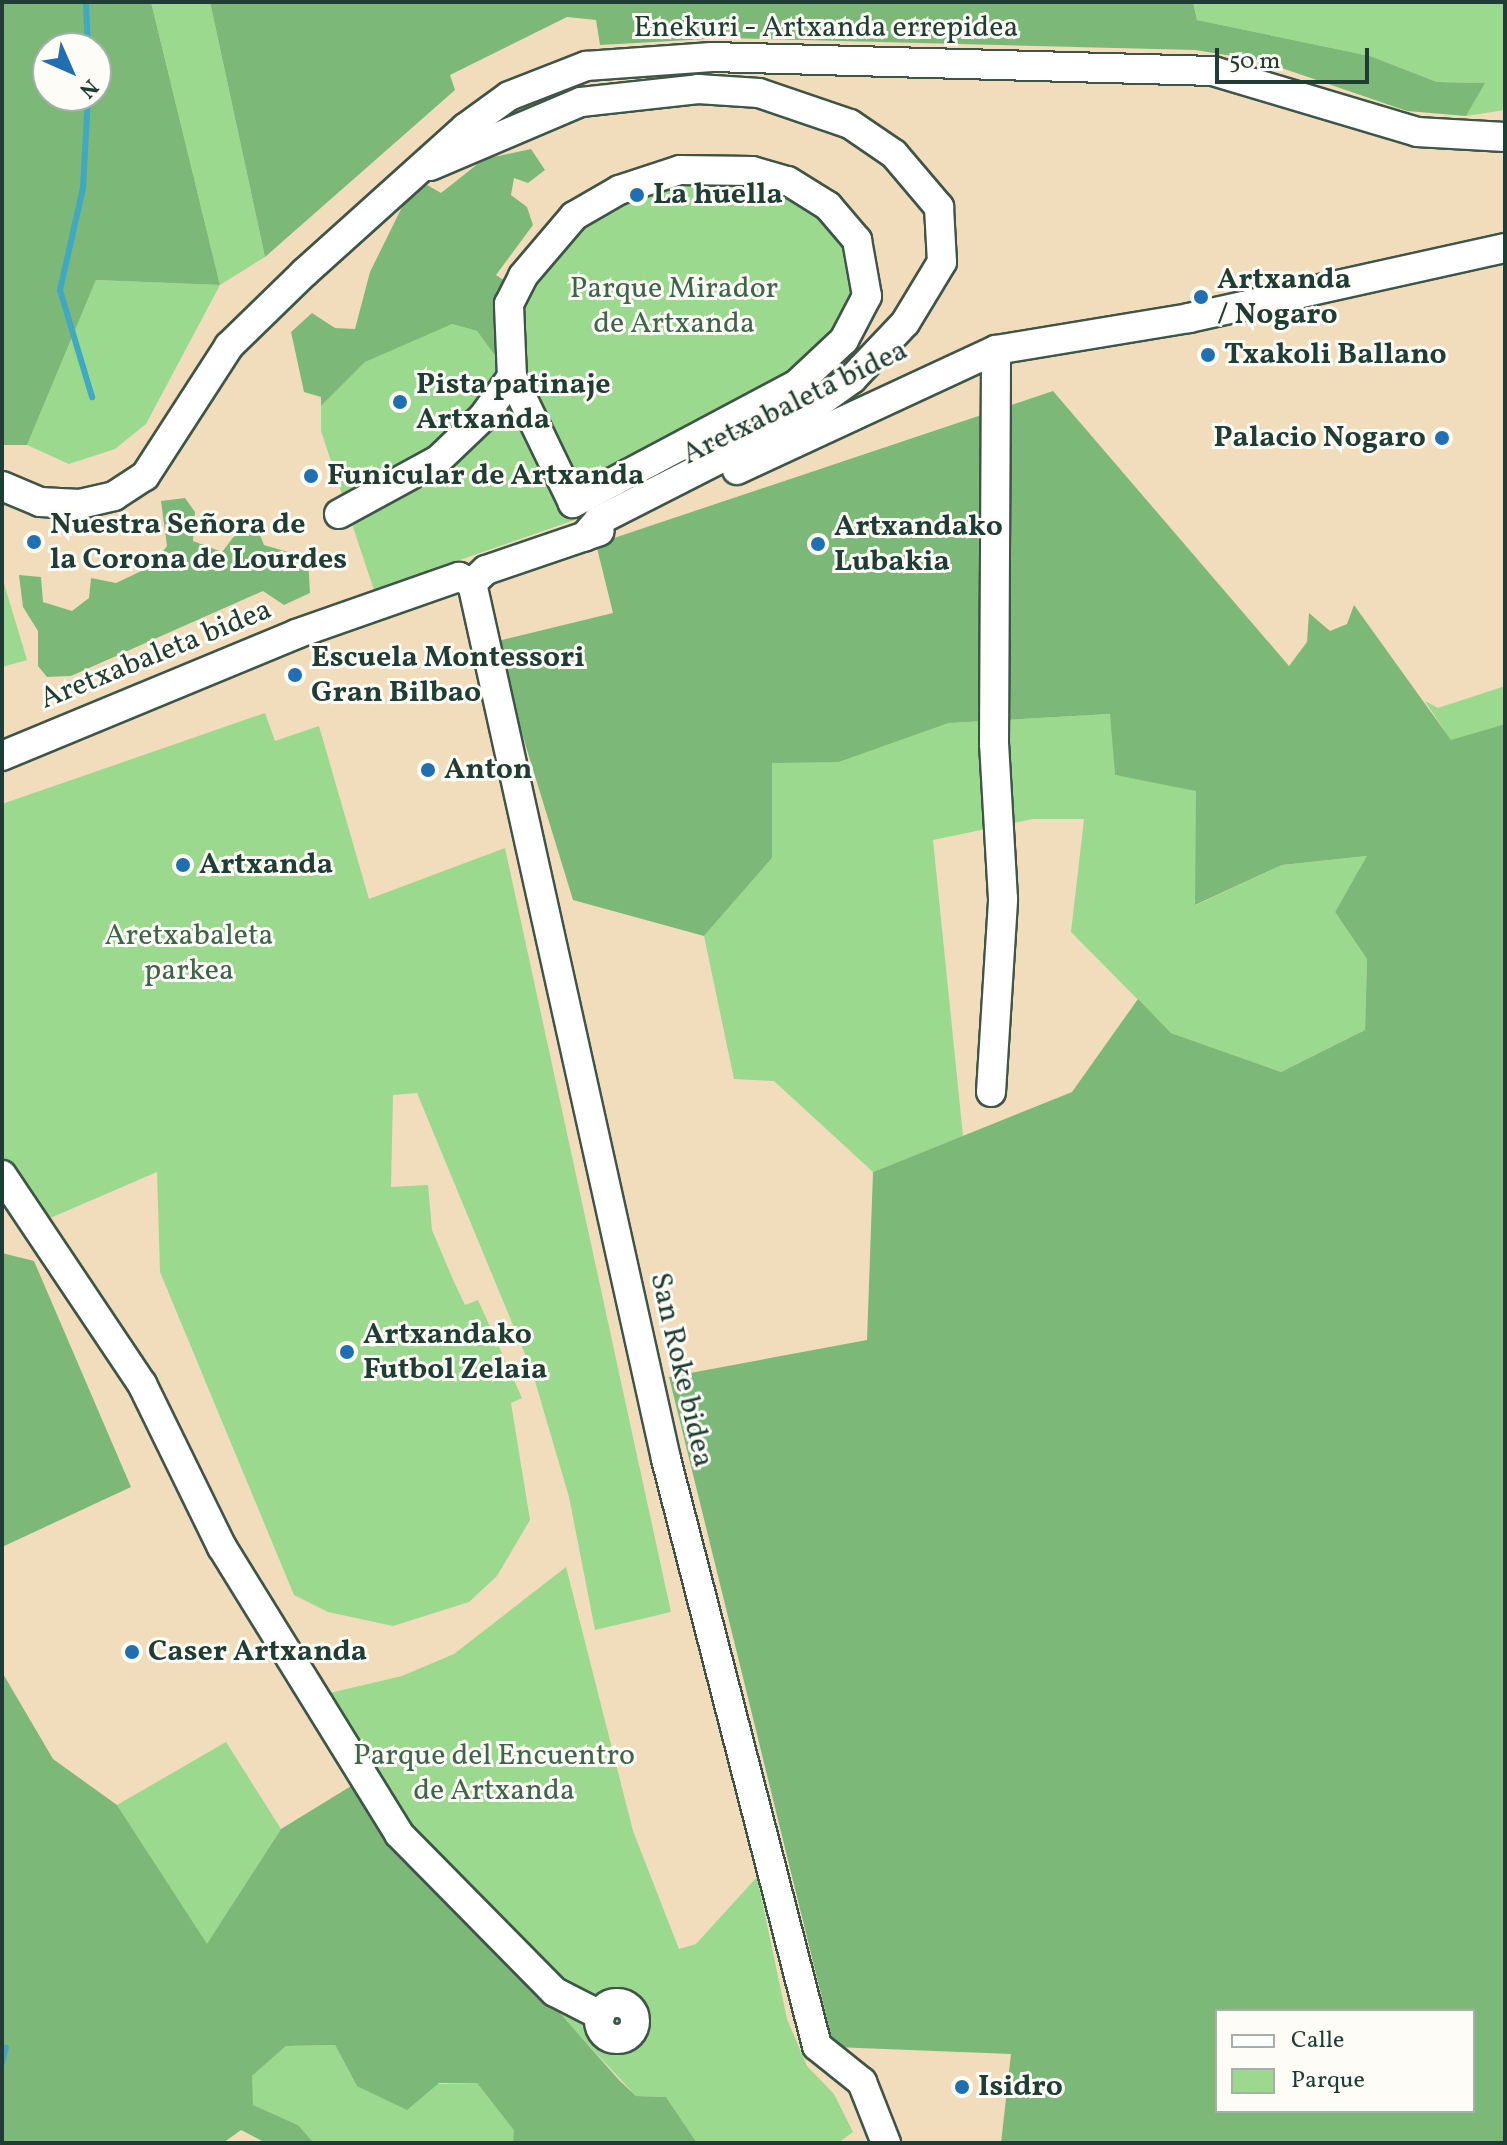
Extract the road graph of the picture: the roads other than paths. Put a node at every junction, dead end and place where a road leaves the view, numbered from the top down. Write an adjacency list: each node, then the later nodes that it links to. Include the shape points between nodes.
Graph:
1 (1505, 137): 2 (street, Enekuri - Artxanda errepidea, via 1417,132 1213,71 670,57 547,78 509,96)
2 (414, 172): 6 (street, Enekuri - Artxanda errepidea, via 239,334 164,456 128,488 61,504); 8 (street, via 581,102 698,89 759,93 850,124 894,154 939,207 942,262 905,323 852,379 792,422 598,521)
3 (1505, 248): 4 (street, Aretxabaleta bidea, via 1189,318)
4 (996, 350): 8 (street, Aretxabaleta bidea); 11 (street, via 994,744 1003,899)
5 (512, 377): 5 (street, via 509,304 523,276 574,216 619,190 680,170 752,171 788,181 828,206 857,240 867,296 844,340 797,384 573,503); 7 (street, via 438,460)
6 (2, 486)
7 (339, 514)
8 (584, 537): 9 (street, Aretxabaleta bidea, via 486,570)
9 (472, 583): 10 (street, Aretxabaleta bidea, via 459,577 296,634); 14 (street, San Roke bidea, via 666,1459 817,2046 862,2082)
10 (2, 756)
11 (991, 1092)
12 (2, 1175): 13 (street, via 142,1384 222,1547 399,1834 555,1992)
13 (600, 2015)
14 (886, 2143)

